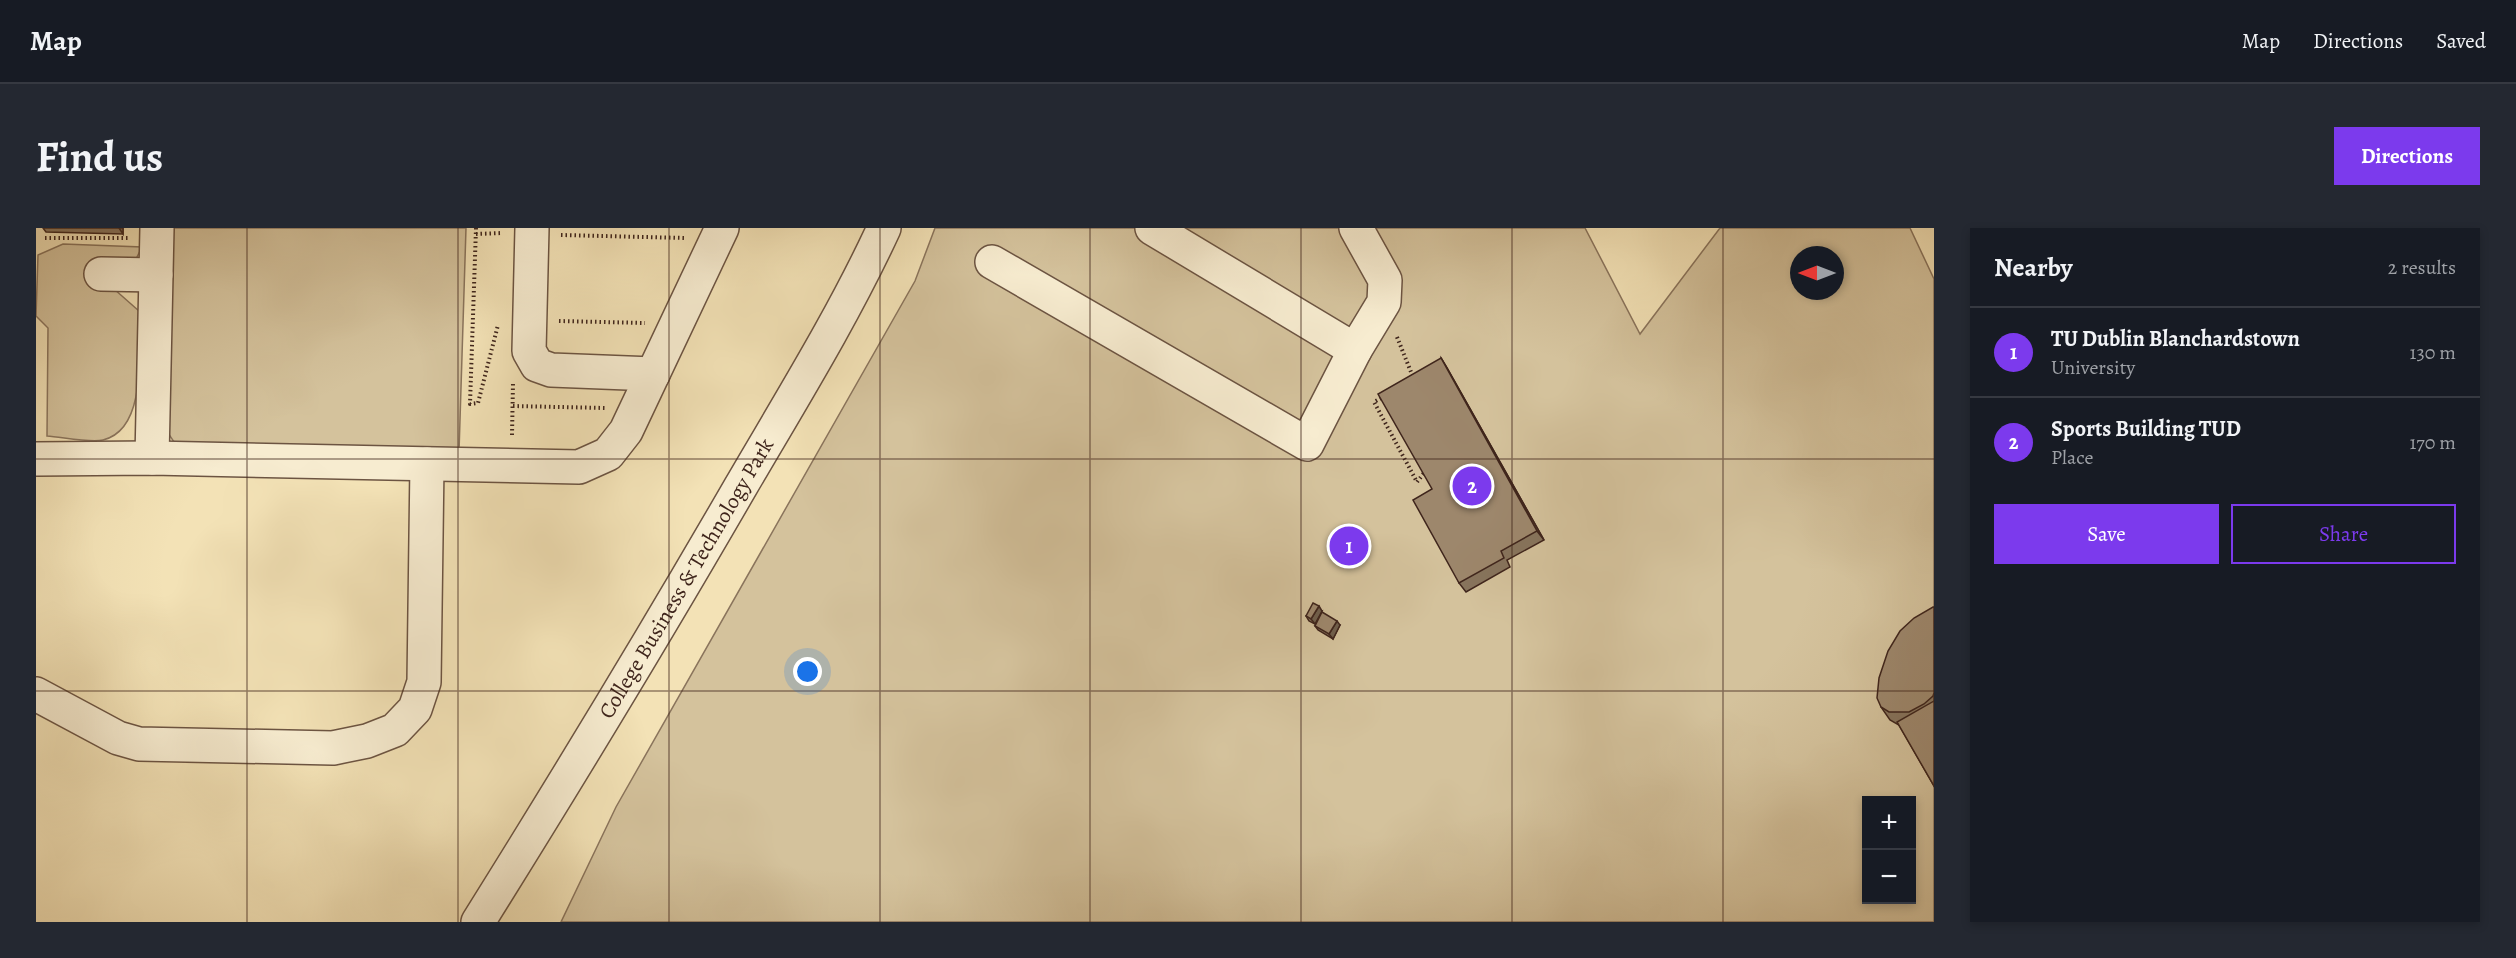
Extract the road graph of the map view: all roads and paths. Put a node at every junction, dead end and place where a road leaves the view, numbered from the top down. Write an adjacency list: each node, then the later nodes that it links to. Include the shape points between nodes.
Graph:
1 (129, 228): 10 (path, via 128,238)
2 (157, 228): 14 (lane)
3 (476, 228): 9 (path)
4 (722, 228): 20 (lane)
5 (884, 228): 30 (lane, College Business & Technology Park, via 788,406 631,676)
6 (1152, 228): 19 (lane)
7 (1356, 228): 15 (lane, via 1385,280)
8 (530, 232): 9 (path); 11 (path); 20 (lane, via 529,351 537,365 551,370)
9 (476, 234): 16 (path, via 470,404 478,404)
10 (45, 238)
11 (690, 238)
12 (992, 262): 19 (lane, via 1307,444)
13 (100, 274): 14 (lane)
14 (156, 275): 25 (lane)
15 (1384, 302): 19 (lane); 21 (path, via 1413,378)
16 (499, 319)
17 (556, 321): 18 (path)
18 (651, 324)
19 (1354, 350)
20 (653, 374): 27 (lane, via 626,431 608,454 579,467)
21 (1403, 384)
22 (1394, 390): 28 (path, via 1374,402 1417,482)
23 (513, 406): 24 (path)
24 (615, 408)
25 (152, 458): 26 (lane); 27 (lane)
26 (36, 459)
27 (427, 464): 29 (lane, via 424,682 416,709 395,730 333,748 150,745 118,738)
28 (1424, 473)
29 (36, 694)
30 (478, 922)

